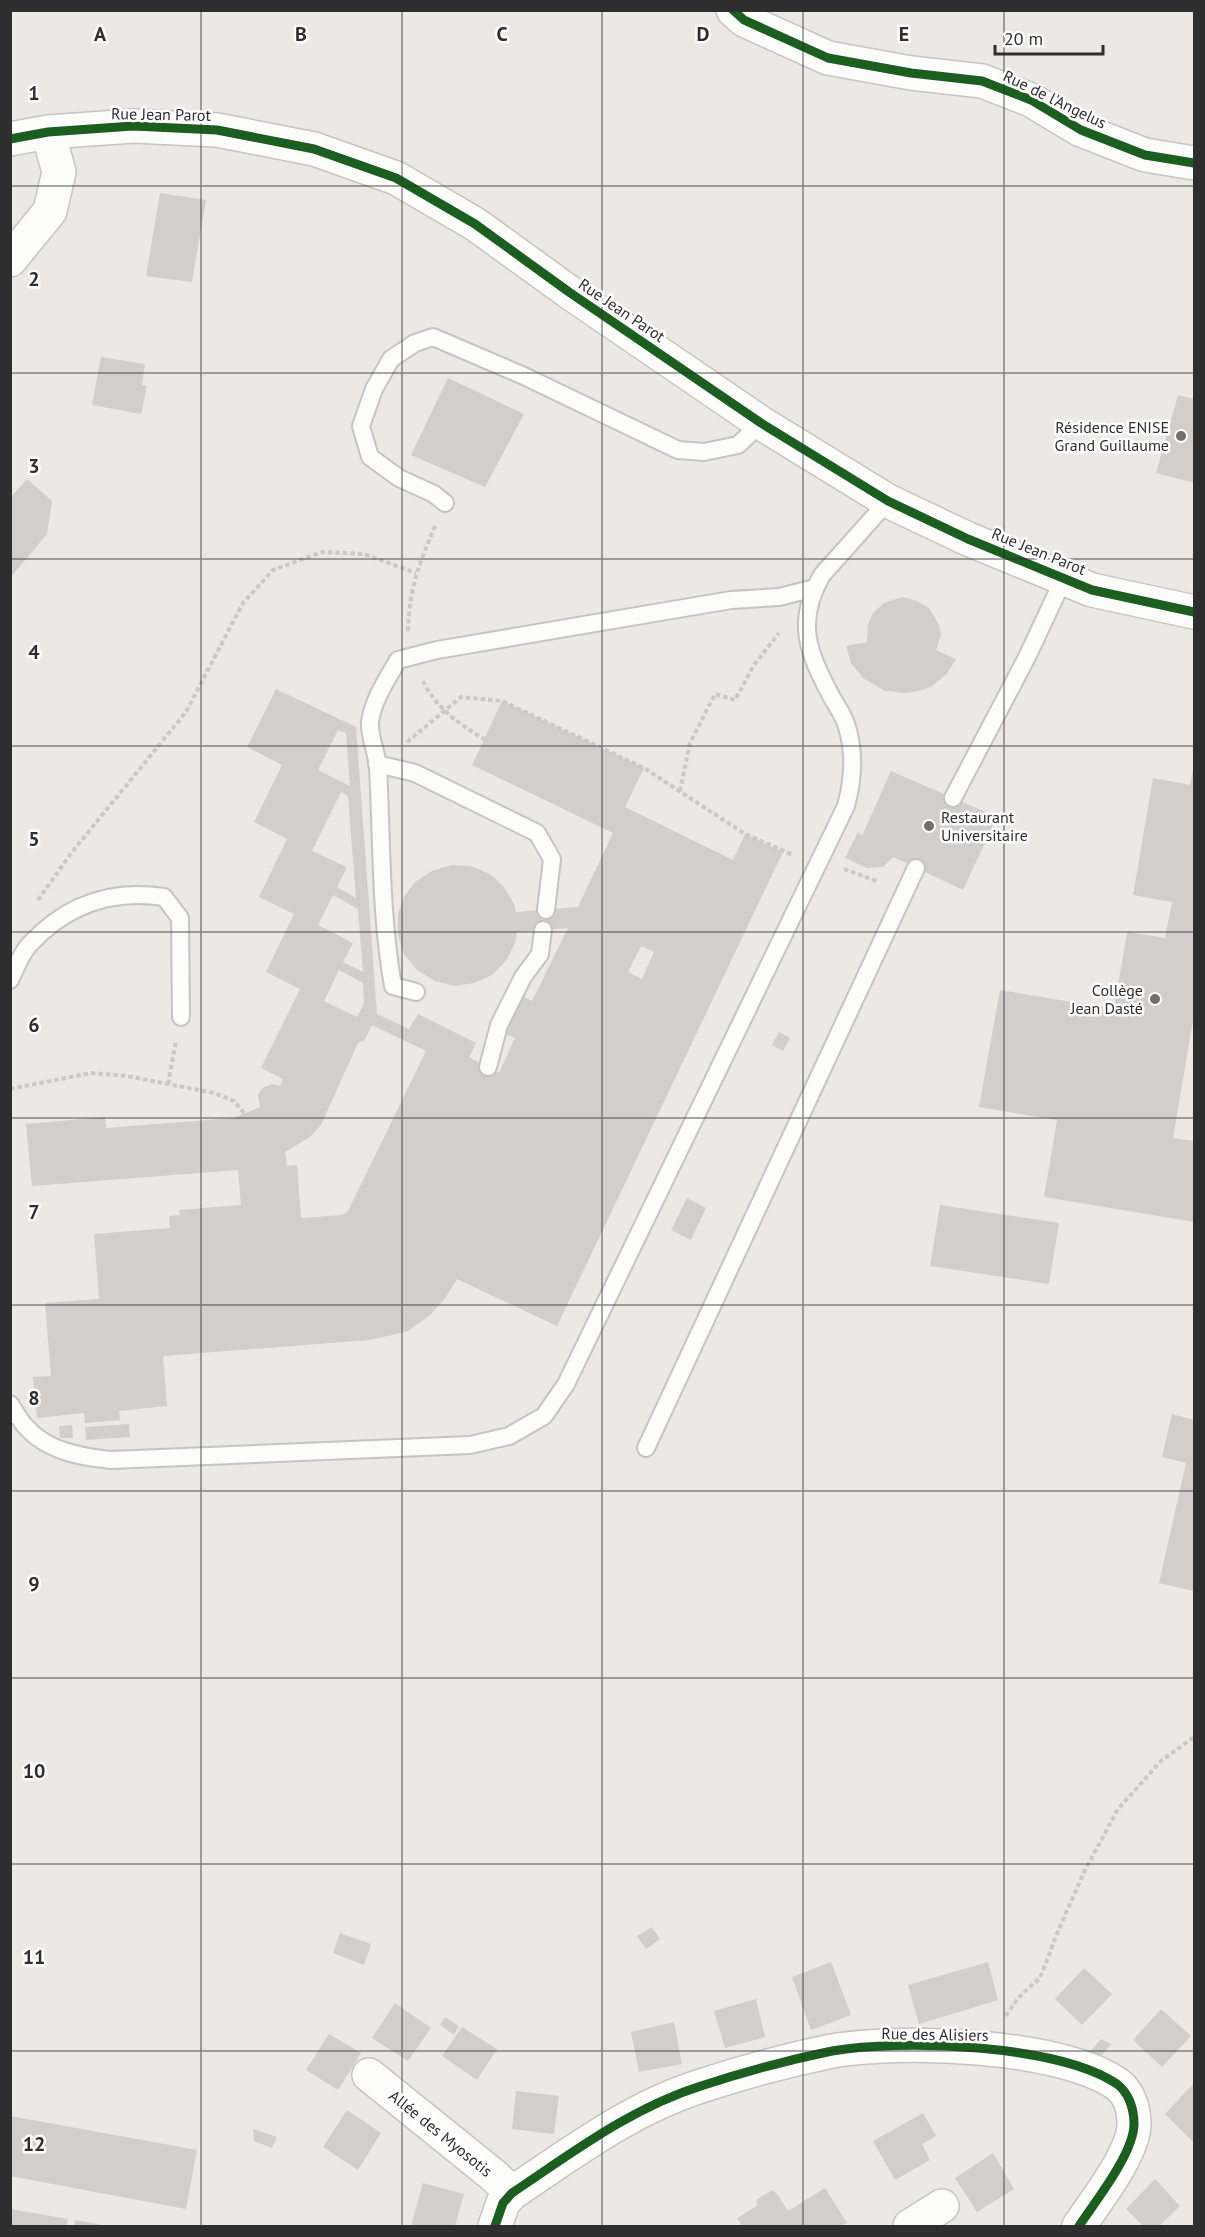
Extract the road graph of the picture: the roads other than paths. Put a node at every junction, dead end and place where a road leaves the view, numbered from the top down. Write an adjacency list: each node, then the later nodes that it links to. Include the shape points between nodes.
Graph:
1 (733, 10): 4 (street, Rue de l'Angelus, via 744,20 828,58 982,81 1031,100 1081,130 1145,154)
2 (48, 132): 3 (street, Rue Jean Parot); 5 (street, via 59,172 50,211); 6 (street, Rue Jean Parot, via 133,126 217,130 314,149 396,178 475,224)
3 (10, 139)
4 (1194, 163)
5 (10, 260)
6 (761, 423): 7 (street, Rue Jean Parot); 8 (lane, via 738,445 704,452 678,450 433,336 390,359 361,426 370,457 399,478)
7 (888, 501): 9 (street, Rue Jean Parot); 10 (lane)
8 (445, 502)
9 (1064, 578): 11 (street, Rue Jean Parot, via 1092,590); 13 (lane)
10 (815, 588): 12 (lane, via 779,597 731,600 449,648 398,660 380,692 370,723); 21 (lane, via 806,635 813,659 846,724 852,784 846,806 566,1384 544,1416 509,1436 470,1445 111,1460 76,1456 50,1445 26,1428)
11 (1194, 612)
12 (378, 765): 15 (lane, via 414,773 537,833 552,859); 18 (lane, via 387,953 393,986)
13 (953, 798)
14 (916, 868): 22 (lane)
15 (546, 910)
16 (543, 930): 20 (lane, via 540,954 523,977 499,1025)
17 (10, 980): 19 (lane, via 29,945 75,908 116,895 164,897 180,918)
18 (416, 992)
19 (181, 1017)
20 (488, 1067)
21 (10, 1404)
22 (646, 1448)
23 (369, 2075): 24 (street, Allée des Myosotis)
24 (512, 2193): 26 (street, Rue des Alisiers); 28 (street, Rue des Alisiers, via 630,2116 709,2083 833,2051 901,2045 981,2048 1049,2059 1090,2071 1118,2085 1129,2098 1134,2126 1131,2144)
25 (942, 2206): 27 (street)
26 (495, 2226)
27 (910, 2226)
28 (1078, 2226)

